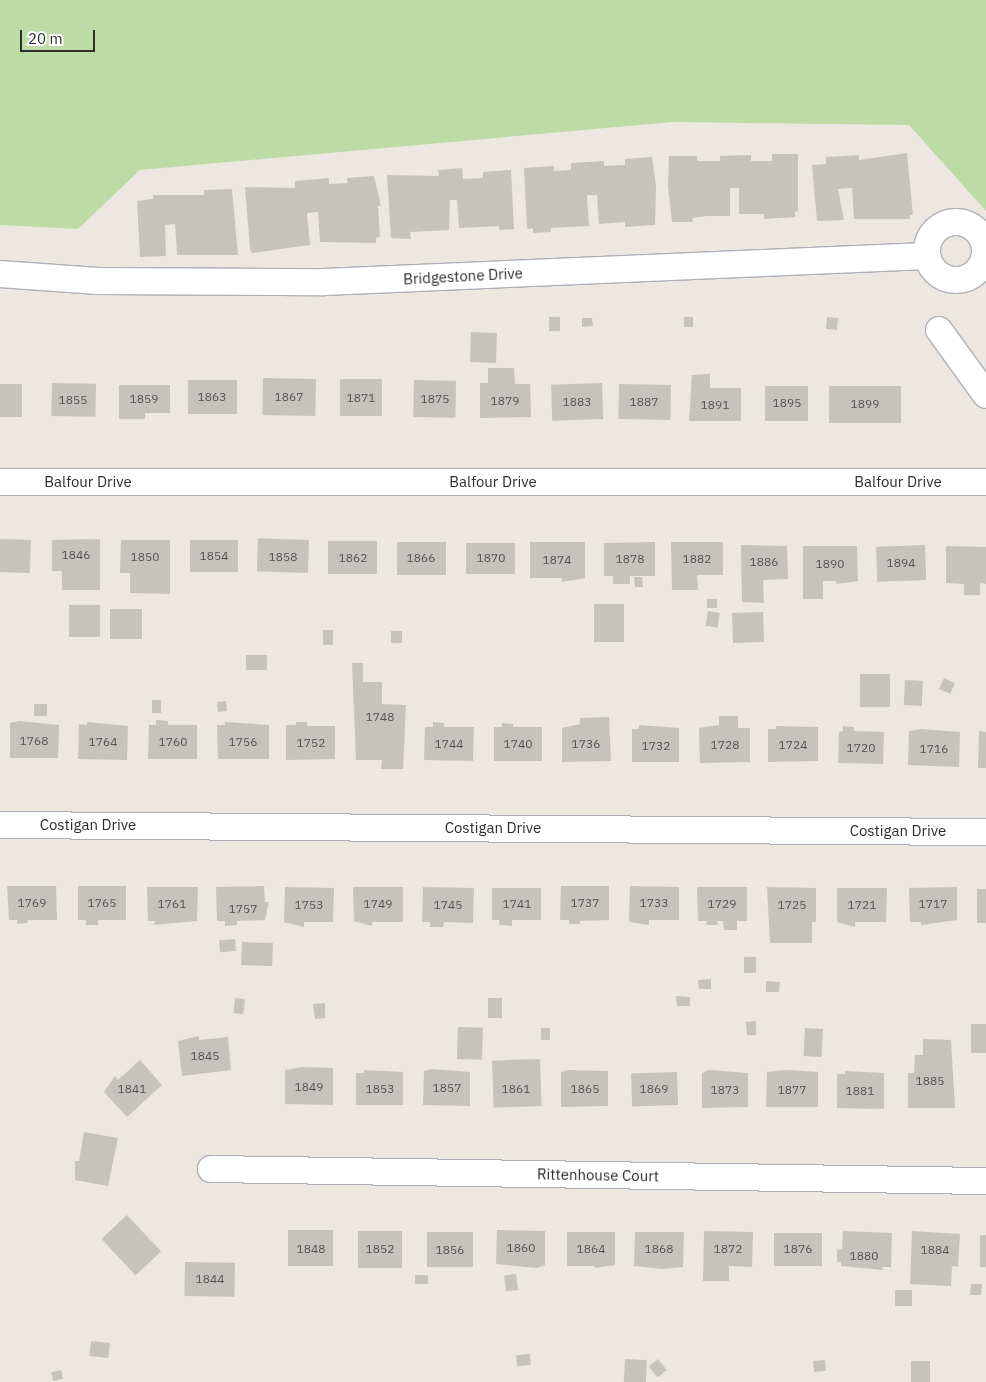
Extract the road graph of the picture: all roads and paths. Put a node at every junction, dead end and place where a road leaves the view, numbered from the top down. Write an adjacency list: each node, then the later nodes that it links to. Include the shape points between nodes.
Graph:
1 (926, 256): 2 (street, Bridgestone Drive, via 324,282 98,281)
2 (0, 274)
3 (939, 330): 4 (street)
4 (986, 395)
5 (0, 482): 6 (street, Balfour Drive)
6 (986, 482)
7 (0, 825): 8 (street, Costigan Drive)
8 (986, 832)
9 (211, 1169): 10 (street, Rittenhouse Court)
10 (986, 1180)

